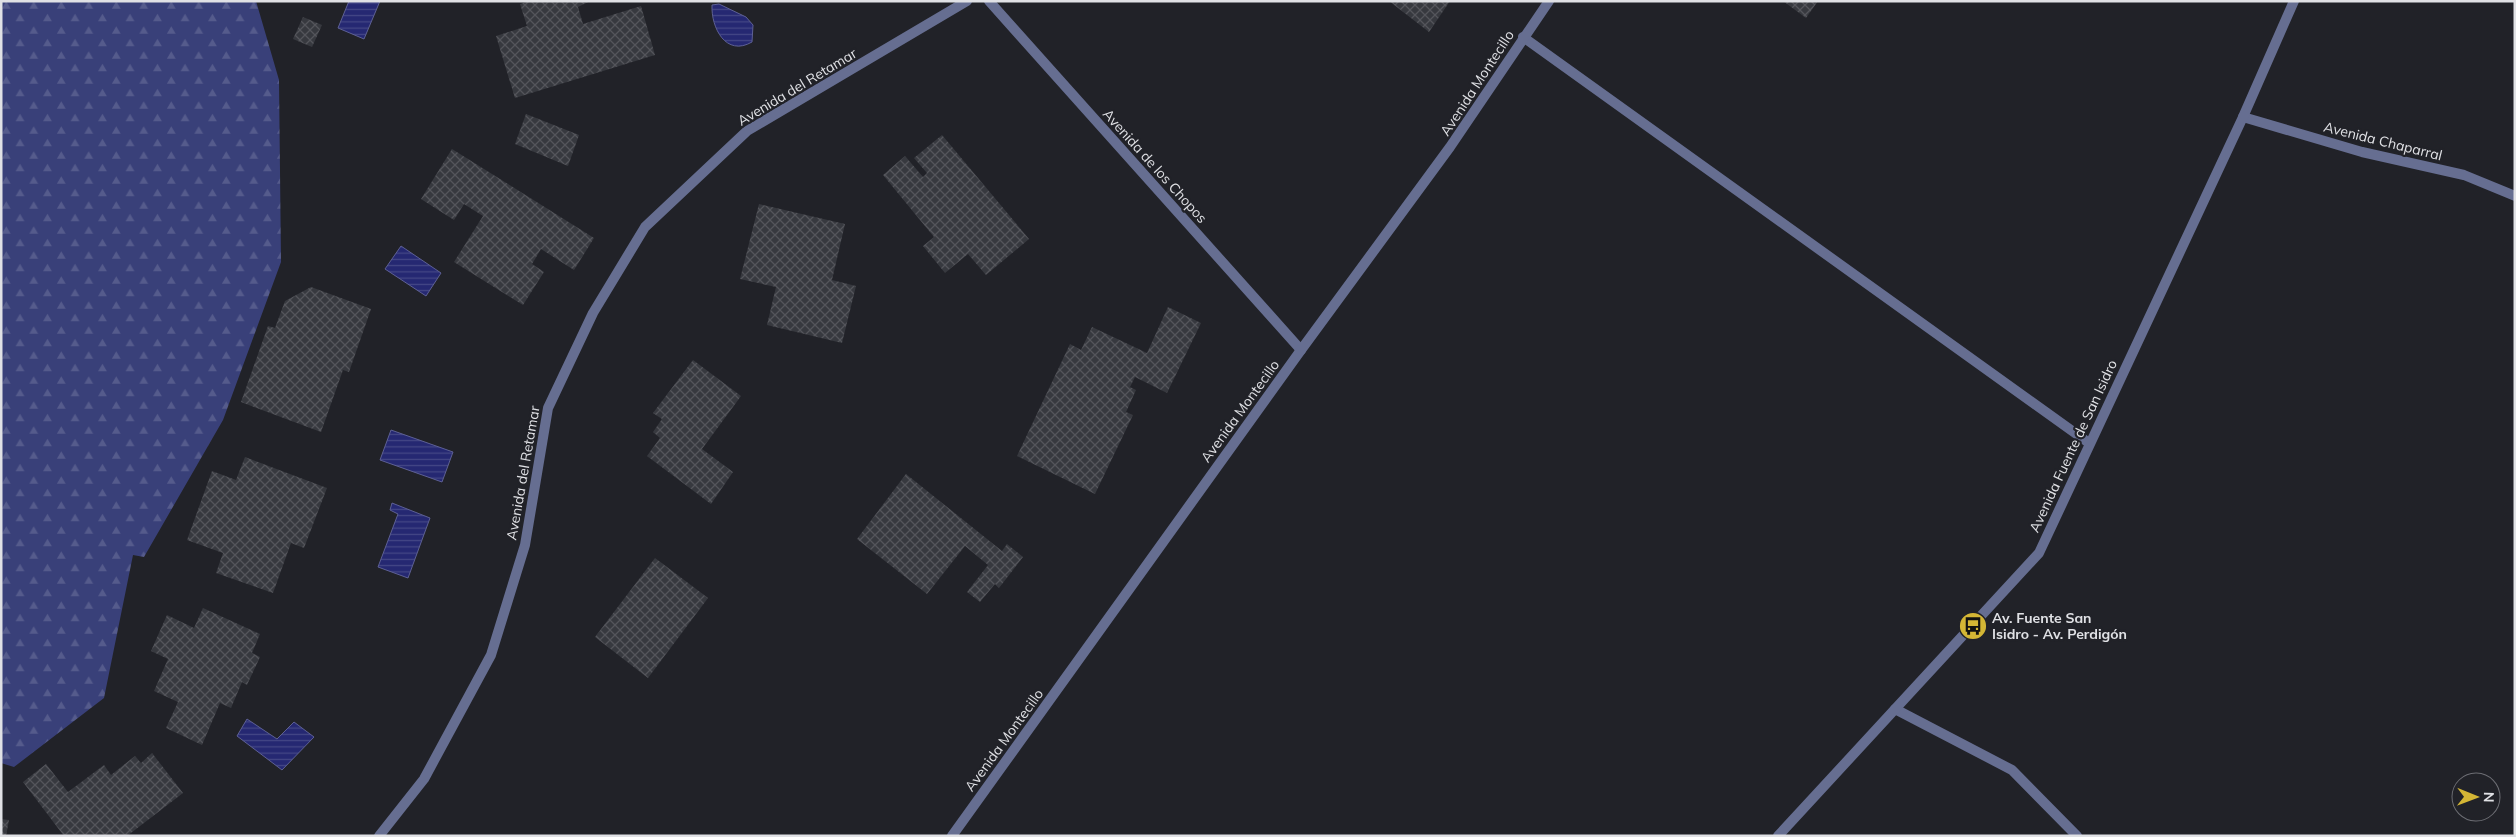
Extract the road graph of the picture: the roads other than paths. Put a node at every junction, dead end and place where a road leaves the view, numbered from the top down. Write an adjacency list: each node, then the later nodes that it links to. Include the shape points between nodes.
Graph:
1 (967, 1): 11 (street, Avenida del Retamar, via 747,131 645,227 593,313 548,408 525,545 491,655 424,779)
2 (989, 1): 8 (street, Avenida de los Chopos)
3 (1549, 1): 5 (street, Avenida Montecillo)
4 (2294, 1): 6 (street, Avenida Fuente de San Isidro)
5 (1523, 37): 8 (street, Avenida Montecillo, via 1450,148); 9 (street)
6 (2243, 117): 7 (street, Avenida Chaparral, via 2362,152 2464,175); 9 (street, Avenida Fuente de San Isidro)
7 (2515, 196)
8 (1301, 350): 12 (street, Avenida Montecillo)
9 (2089, 443): 10 (street, Avenida Fuente de San Isidro, via 2039,553)
10 (1895, 709): 13 (street, Avenida Fuente de San Isidro); 14 (street, via 2012,770)
11 (379, 836)
12 (952, 836)
13 (1778, 836)
14 (2077, 836)

